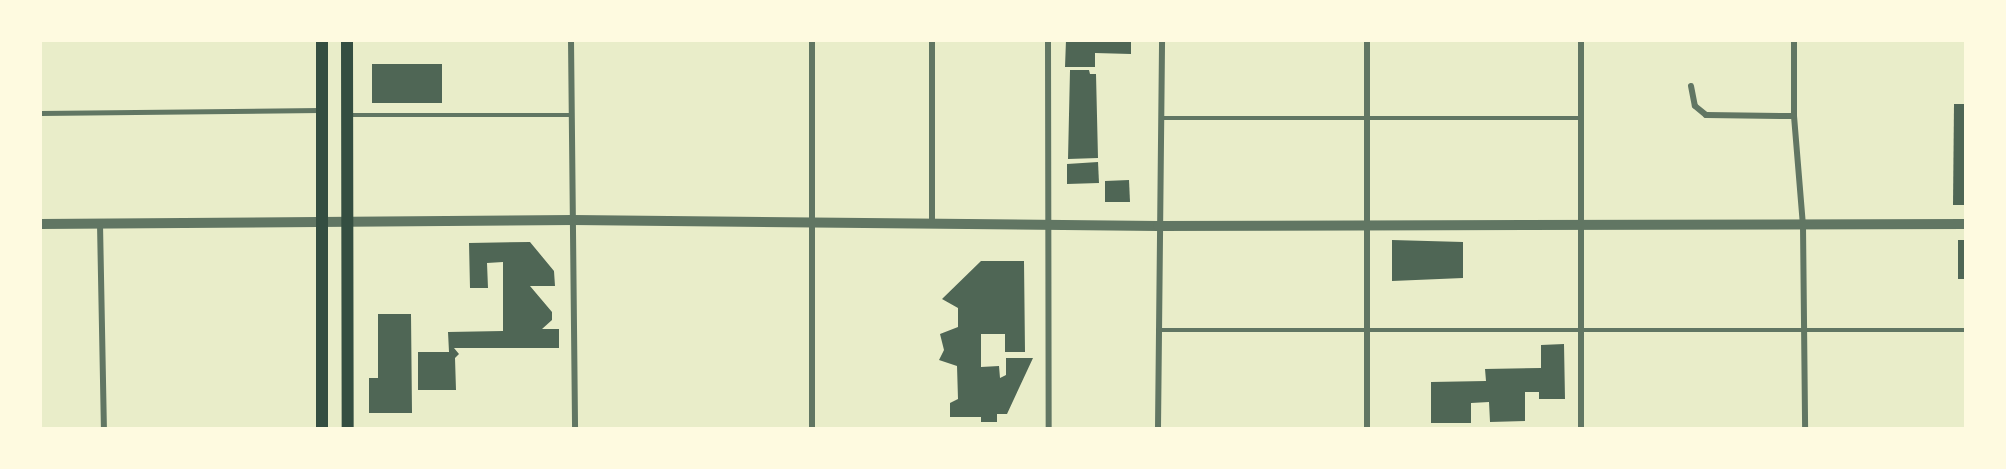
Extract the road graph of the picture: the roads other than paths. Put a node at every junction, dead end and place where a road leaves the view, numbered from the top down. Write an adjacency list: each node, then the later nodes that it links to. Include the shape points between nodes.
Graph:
1 (322, 40): 12 (main road)
2 (347, 40): 14 (main road)
3 (571, 40): 15 (street)
4 (812, 40): 23 (street)
5 (932, 40): 24 (street)
6 (1048, 40): 28 (street)
7 (1162, 40): 17 (street)
8 (1367, 40): 18 (street)
9 (1581, 40): 19 (street)
10 (1794, 40): 16 (street)
11 (1691, 86): 16 (street, via 1695,106 1706,116)
12 (322, 110): 13 (lane); 21 (main road)
13 (40, 113)
14 (347, 115): 15 (lane); 22 (main road)
15 (572, 116): 20 (street)
16 (1794, 116): 31 (street)
17 (1161, 118): 18 (lane); 32 (street)
18 (1367, 118): 19 (lane); 29 (street)
19 (1581, 118): 30 (street)
20 (573, 220): 22 (street); 23 (street); 41 (street)
21 (319, 222): 22 (street); 26 (street); 39 (main road)
22 (348, 222): 40 (main road)
23 (810, 222): 24 (street); 42 (street)
24 (932, 223): 28 (street)
25 (40, 224): 26 (street)
26 (100, 224): 38 (street)
27 (1965, 224): 31 (street)
28 (1048, 225): 32 (street); 43 (street)
29 (1367, 225): 30 (street); 32 (street); 37 (street)
30 (1581, 225): 31 (street); 36 (street)
31 (1803, 225): 33 (street)
32 (1158, 226): 34 (street)
33 (1805, 328): 35 (lane); 36 (lane); 47 (street)
34 (1158, 330): 37 (lane); 44 (street)
35 (1965, 330)
36 (1582, 331): 37 (lane); 46 (street)
37 (1368, 332): 45 (street)
38 (104, 429)
39 (322, 429)
40 (348, 429)
41 (575, 429)
42 (812, 429)
43 (1049, 429)
44 (1158, 429)
45 (1367, 429)
46 (1581, 429)
47 (1805, 429)

